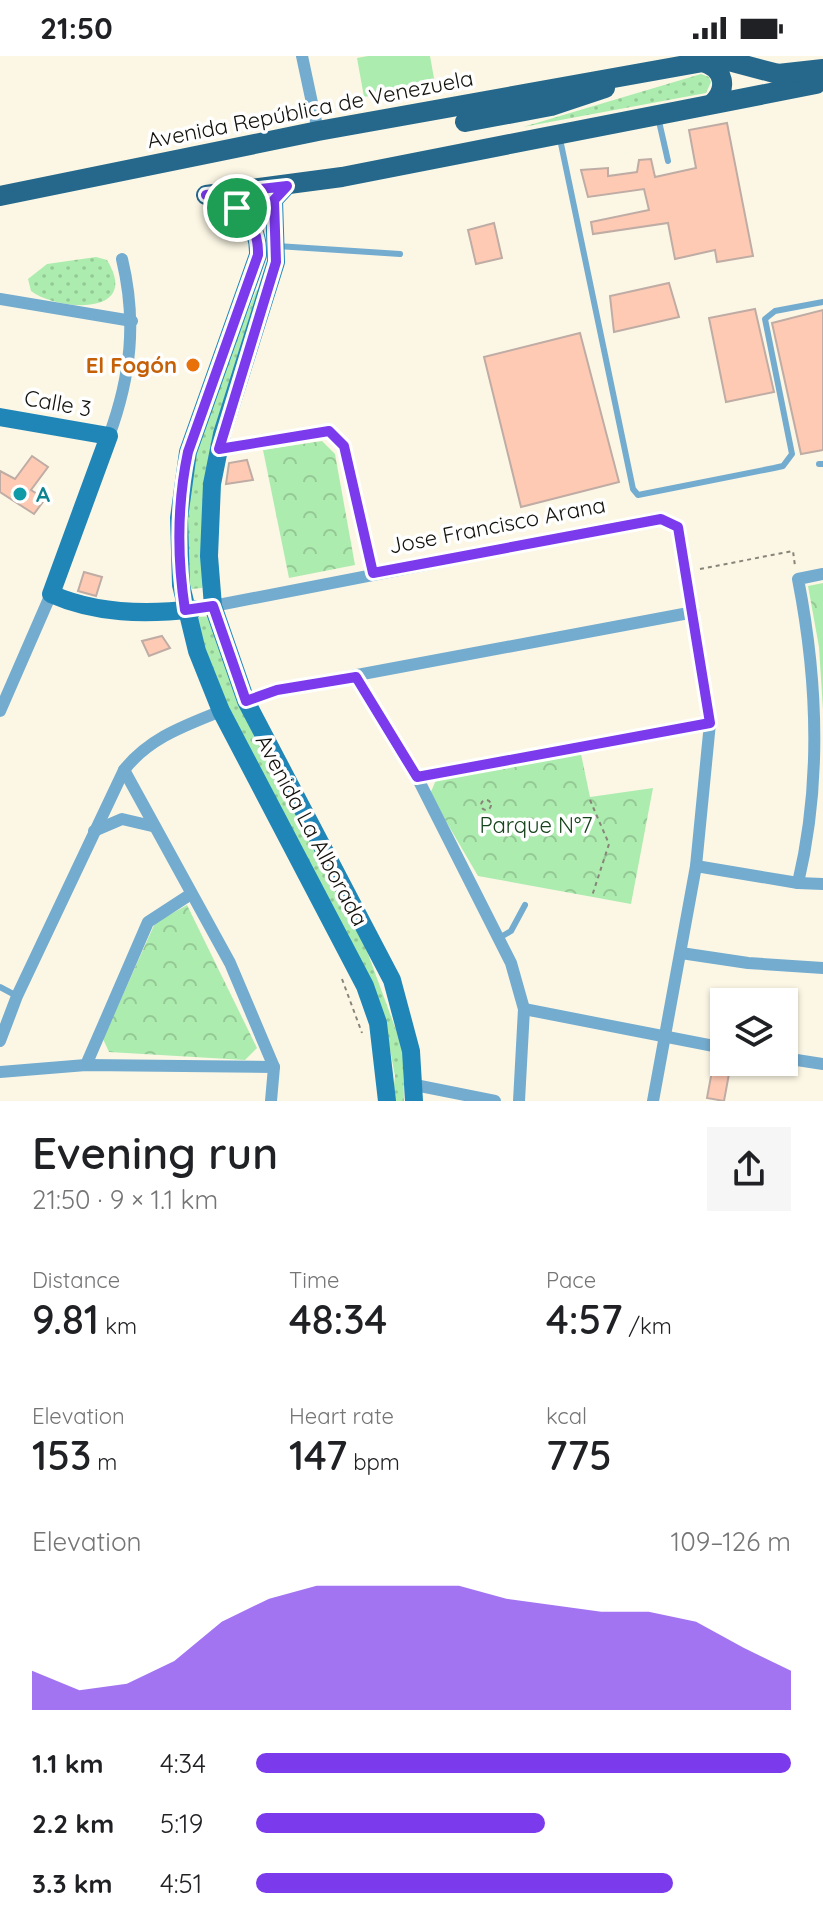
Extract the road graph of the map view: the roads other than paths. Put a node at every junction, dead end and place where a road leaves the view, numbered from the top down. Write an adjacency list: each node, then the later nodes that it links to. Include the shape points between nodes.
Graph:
1 (302, 56): 12 (street)
2 (736, 59): 3 (main road, Avenida República de Venezuela); 4 (main road, Avenida República de Venezuela, via 778,74)
3 (703, 62): 5 (main road, Avenida República de Venezuela); 7 (main road, via 723,80)
4 (823, 69)
5 (631, 75): 8 (main road, Avenida República de Venezuela); 9 (main road, Avenida República de Venezuela, via 574,100)
6 (823, 82): 7 (main road)
7 (712, 104): 10 (main road)
8 (451, 106): 11 (main road); 12 (main road, Avenida República de Venezuela)
9 (511, 113): 11 (main road, Avenida República de Venezuela); 14 (main road, via 503,129)
10 (657, 114): 13 (main road); 16 (lane)
11 (465, 122): 15 (main road, via 464,134)
12 (318, 131): 19 (main road, Avenida República de Venezuela)
13 (559, 132): 14 (main road); 24 (lane, via 638,495 789,461 792,454 766,316)
14 (517, 141): 15 (main road)
15 (442, 157): 17 (main road)
16 (668, 161)
17 (287, 186): 18 (main road); 20 (main road, Avenida La Alborada, via 274,202)
18 (206, 195): 33 (main road, Avenida La Alborada, via 234,206 249,219 258,255 182,481 179,536)
19 (0, 196)
20 (277, 246): 21 (lane); 28 (main road, Avenida La Alborada)
21 (400, 254)
22 (122, 259): 25 (street)
23 (0, 299): 25 (street)
24 (823, 302)
25 (132, 321): 27 (street, via 124,395)
26 (0, 417): 27 (main road, Calle 3)
27 (109, 436): 31 (main road)
28 (219, 449): 29 (street, via 329,431 344,446); 32 (main road, Avenida La Alborada, via 210,519)
29 (373, 573): 32 (street, Jose Francisco Arana); 34 (street, Jose Francisco Arana, via 661,519 678,527)
30 (823, 574): 45 (street, via 798,579 816,724 811,810)
31 (51, 594): 33 (main road, Jose Francisco Arana, via 76,605 127,612); 37 (street)
32 (213, 606): 33 (main road, Jose Francisco Arana); 36 (main road, Avenida La Alborada)
33 (185, 610): 38 (main road, Avenida La Alborada)
34 (694, 612): 35 (street); 39 (street, Jose Francisco Arana)
35 (356, 677): 36 (street, via 277,690); 41 (street)
36 (246, 701): 63 (main road, Avenida La Alborada, via 392,980 404,1018)
37 (0, 711)
38 (221, 711): 40 (street, via 167,733 135,755); 65 (main road, Avenida La Alborada, via 365,986 378,1023)
39 (710, 723): 41 (street); 44 (street, Jose Francisco Arana)
40 (124, 770): 42 (street); 43 (street)
41 (417, 777): 49 (street)
42 (152, 826): 43 (street, via 122,819); 47 (street)
43 (94, 831): 53 (street)
44 (696, 866): 45 (street); 50 (street, Jose Francisco Arana)
45 (798, 883): 46 (street)
46 (823, 884)
47 (191, 894): 60 (street, via 148,922); 61 (street, via 230,963)
48 (525, 905): 49 (lane, via 511,931)
49 (499, 938): 54 (street)
50 (681, 953): 51 (street); 55 (street, Jose Francisco Arana)
51 (823, 968)
52 (0, 987): 53 (lane)
53 (17, 996): 56 (street)
54 (524, 1009): 55 (street); 67 (street)
55 (665, 1038): 57 (street); 68 (street, Jose Francisco Arana)
56 (0, 1041)
57 (710, 1046)
58 (798, 1060): 59 (street)
59 (823, 1064)
60 (86, 1065): 61 (street); 62 (street)
61 (274, 1067): 64 (street)
62 (0, 1072)
63 (415, 1093): 66 (street)
64 (271, 1101)
65 (387, 1101)
66 (495, 1101)
67 (519, 1101)
68 (653, 1101)

